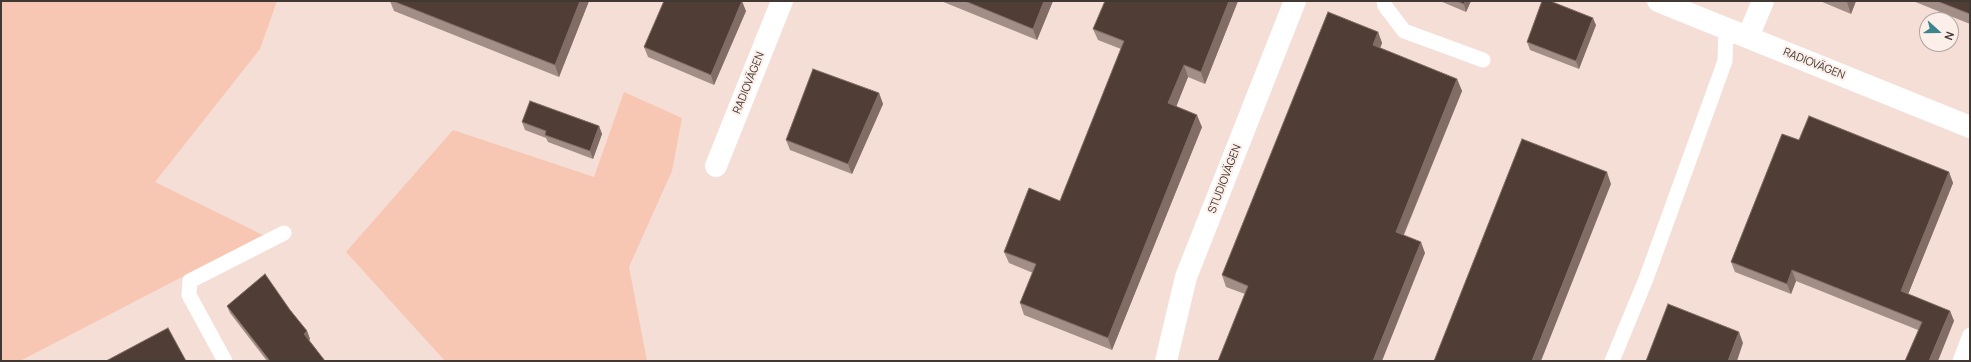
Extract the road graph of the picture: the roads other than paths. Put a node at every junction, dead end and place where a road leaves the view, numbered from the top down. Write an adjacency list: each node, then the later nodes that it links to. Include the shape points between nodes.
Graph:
1 (782, 1): 10 (street, RADIOVÄGEN)
2 (1295, 1): 14 (street, STUDIOVÄGEN, via 1186,277)
3 (1384, 1): 8 (lane, via 1404,31)
4 (1658, 1): 6 (street, RADIOVÄGEN)
5 (1763, 1): 7 (street)
6 (1726, 28): 7 (street, RADIOVÄGEN); 15 (lane, via 1724,61 1646,279)
7 (1748, 37): 9 (street, RADIOVÄGEN)
8 (1483, 60)
9 (1970, 127)
10 (716, 166)
11 (284, 233): 13 (lane, via 190,281 189,295)
12 (1970, 335): 16 (lane)
13 (225, 361)
14 (1166, 361)
15 (1612, 361)
16 (1960, 361)

